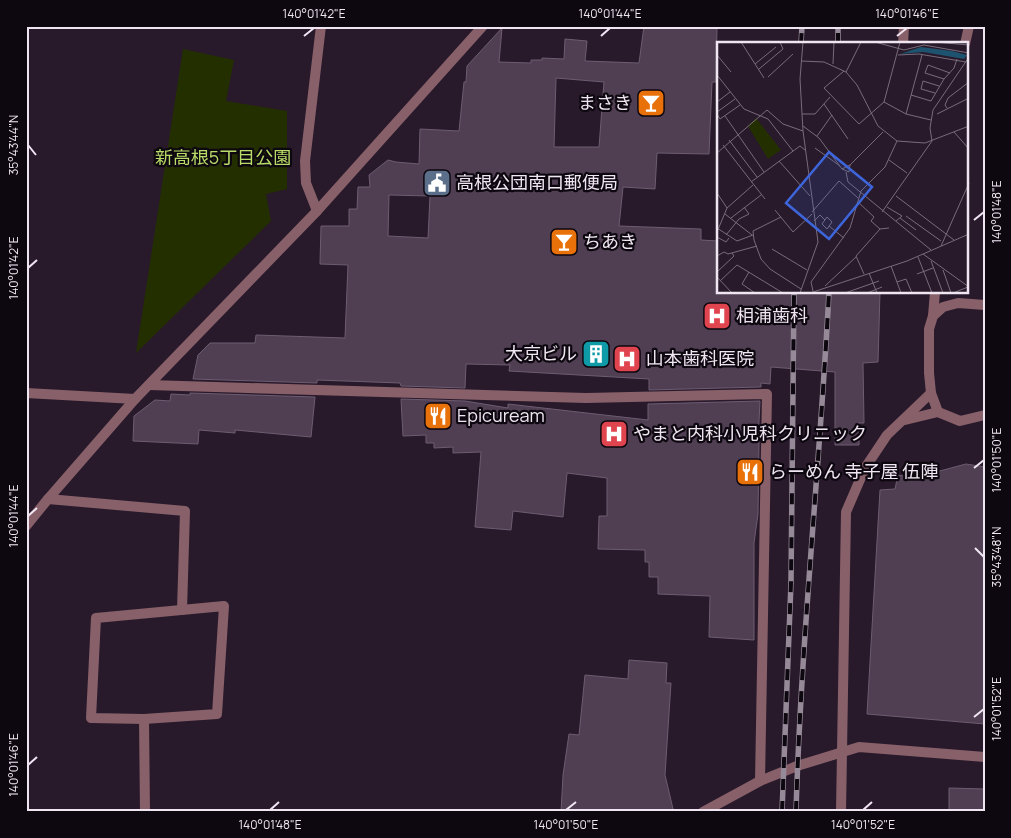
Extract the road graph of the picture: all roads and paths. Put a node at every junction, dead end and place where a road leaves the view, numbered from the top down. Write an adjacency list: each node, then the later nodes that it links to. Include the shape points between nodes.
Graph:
1 (322, 26): 7 (street, via 306,162 306,183)
2 (484, 26): 7 (street)
3 (904, 26): 5 (street)
4 (969, 26): 6 (street)
5 (903, 42)
6 (965, 42)
7 (317, 211): 11 (street)
8 (935, 294): 10 (street)
9 (985, 305): 10 (street, via 958,303 943,308)
10 (934, 316): 13 (street, via 929,329)
11 (148, 385): 14 (street); 24 (street, via 586,398 767,394)
12 (26, 393): 14 (street)
13 (931, 393): 15 (street); 17 (street)
14 (135, 399): 18 (street)
15 (938, 412): 16 (street, via 960,421); 17 (street)
16 (985, 416)
17 (904, 420): 22 (street, via 887,435 865,468 846,512)
18 (48, 499): 19 (street); 20 (street, via 185,511)
19 (26, 526)
20 (182, 610): 21 (street, via 224,606 217,714); 21 (street, via 96,618 91,718)
21 (144, 718): 25 (street)
22 (843, 751): 23 (street, via 859,747); 24 (street); 27 (street)
23 (985, 757)
24 (760, 781): 26 (street)
25 (146, 812)
26 (704, 812)
27 (841, 812)

